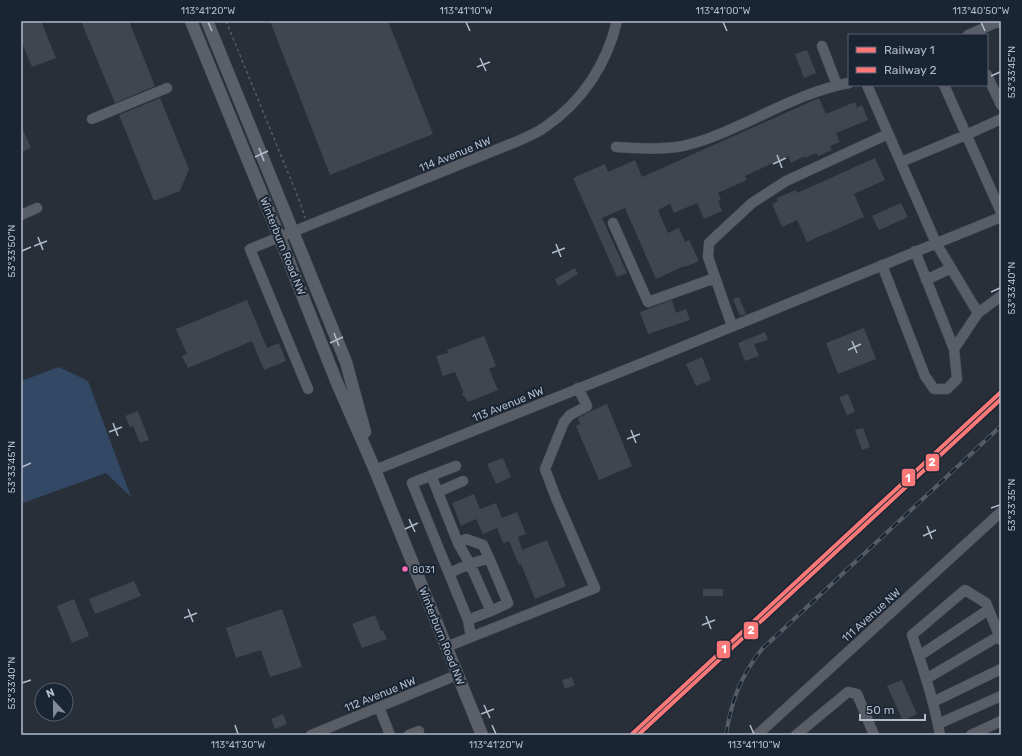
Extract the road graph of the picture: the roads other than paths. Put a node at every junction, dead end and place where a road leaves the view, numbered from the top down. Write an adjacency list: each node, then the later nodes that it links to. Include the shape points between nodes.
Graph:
1 (191, 21): 26 (main road, Winterburn Road NW)
2 (207, 21): 25 (main road, Winterburn Road NW)
3 (617, 21): 25 (street, 114 Avenue NW, via 605,58 594,76 581,95 545,128)
4 (1001, 23): 5 (street, via 1000,21)
5 (970, 34)
6 (822, 46): 9 (street)
7 (988, 77): 13 (street)
8 (848, 83): 9 (street)
9 (837, 85): 18 (street, via 808,94 718,135 684,146)
10 (867, 86): 16 (street)
11 (944, 86): 17 (street)
12 (167, 88): 14 (street)
13 (1001, 105)
14 (92, 119)
15 (1001, 119): 17 (street)
16 (888, 134): 19 (street); 31 (street, via 786,181 752,203 710,243 708,257)
17 (966, 135): 19 (street); 21 (street)
18 (616, 147)
19 (901, 162): 27 (street)
20 (37, 208): 22 (street)
21 (1001, 212)
22 (21, 215)
23 (1001, 217): 27 (street, 113 Avenue NW)
24 (613, 223): 31 (street, via 648,302)
25 (294, 231): 26 (street, 114 Avenue NW); 40 (main road, Winterburn Road NW, via 346,362)
26 (280, 236): 38 (street, 114 Avenue NW, via 250,249); 40 (main road, Winterburn Road NW, via 337,383)
27 (936, 243): 28 (street, 113 Avenue NW); 30 (street)
28 (915, 252): 29 (street, 113 Avenue NW); 32 (street)
29 (882, 265): 35 (street, 113 Avenue NW); 36 (street, via 925,376 934,389 946,389 957,379)
30 (951, 268): 32 (street); 34 (street)
31 (715, 278): 35 (street)
32 (926, 280): 36 (street)
33 (1001, 296): 34 (street)
34 (978, 313): 36 (street)
35 (732, 326): 37 (street, 113 Avenue NW)
36 (954, 349)
37 (578, 388): 40 (street, 113 Avenue NW); 52 (street, via 587,406 564,422 545,469 595,588)
38 (308, 389)
39 (456, 466): 41 (street)
40 (375, 470): 54 (main road, Winterburn Road NW)
41 (432, 475): 43 (street); 48 (street, via 412,483)
42 (463, 481): 43 (street)
43 (438, 492): 45 (street)
44 (1001, 512): 69 (street, 111 Avenue NW)
45 (458, 543): 46 (street, via 466,539 483,545); 47 (street)
46 (489, 558): 47 (street); 50 (street, via 508,603)
47 (470, 564): 48 (street); 50 (street)
48 (449, 573): 51 (street)
49 (988, 610): 53 (street); 55 (street); 55 (street, via 986,603 965,590 912,635)
50 (491, 611): 51 (street)
51 (468, 620): 52 (street)
52 (471, 637): 54 (street)
53 (1000, 638): 58 (street)
54 (446, 647): 57 (main road, Winterburn Road NW)
55 (919, 656): 58 (street)
56 (1001, 669): 60 (street)
57 (457, 675): 61 (street, 112 Avenue NW); 68 (main road, Winterburn Road NW)
58 (926, 679): 60 (street)
59 (1001, 696): 63 (street)
60 (933, 702): 63 (street)
61 (379, 707): 65 (street, 112 Avenue NW); 66 (street)
62 (1001, 721): 73 (street)
63 (938, 724): 72 (street)
64 (419, 731): 67 (street)
65 (311, 735)
66 (390, 735)
67 (409, 735)
68 (482, 735)
69 (759, 735)
70 (796, 735): 71 (street, via 848,692 857,694)
71 (874, 735)
72 (940, 735)
73 (971, 735)

